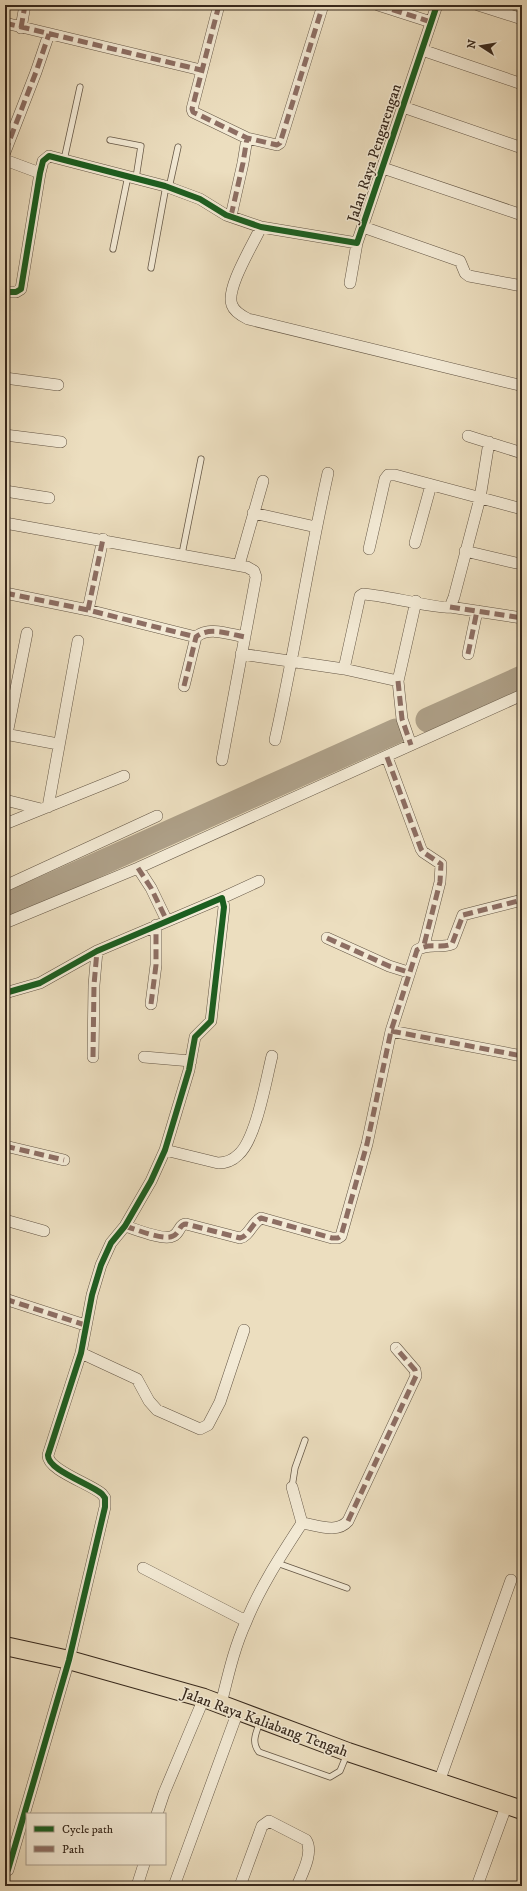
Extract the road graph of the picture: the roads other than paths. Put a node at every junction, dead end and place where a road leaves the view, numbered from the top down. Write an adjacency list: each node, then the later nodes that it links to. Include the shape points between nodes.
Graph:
1 (25, 5): 10 (street)
2 (219, 5): 13 (street)
3 (323, 5): 17 (street, via 280,143 275,145)
4 (378, 5): 8 (street)
5 (437, 5): 8 (street, Jalan Raya Pengarengan)
6 (478, 5): 7 (street)
7 (522, 19)
8 (431, 22): 12 (street, Jalan Raya Pengarengan)
9 (5, 23): 10 (street)
10 (21, 28): 11 (street)
11 (49, 34): 13 (street); 21 (street)
12 (422, 50): 14 (street); 16 (street, Jalan Raya Pengarengan)
13 (201, 70): 17 (street, via 192,109 194,112)
14 (522, 84)
15 (80, 87): 23 (lane)
16 (403, 107): 20 (street); 24 (street, Jalan Raya Pengarengan)
17 (247, 138): 29 (street)
18 (110, 140): 26 (lane, via 141,146)
19 (178, 147): 27 (lane)
20 (522, 148)
21 (5, 152)
22 (5, 160): 25 (street)
23 (64, 160): 25 (street, Jalan Raya Pengarengan, via 49,156 43,160); 26 (street, Jalan Raya Pengarengan)
24 (383, 168): 28 (street); 31 (street, Jalan Raya Pengarengan)
25 (40, 173): 37 (street, Jalan Raya Pengarengan, via 22,286 18,292)
26 (132, 177): 27 (street, Jalan Raya Pengarengan); 33 (lane)
27 (168, 187): 29 (street, Jalan Raya Pengarengan, via 200,199); 34 (lane)
28 (522, 215)
29 (231, 216): 30 (street, Jalan Raya Pengarengan)
30 (261, 227): 32 (street, Jalan Raya Pengarengan); 39 (street, via 231,292 232,305 238,313 248,319)
31 (363, 228): 32 (street, Jalan Raya Pengarengan); 36 (street, via 460,261 469,276)
32 (357, 243): 35 (street)
33 (113, 249)
34 (151, 268)
35 (350, 283)
36 (522, 286)
37 (5, 292)
38 (5, 378): 40 (street)
39 (522, 383)
40 (58, 385)
41 (5, 436): 43 (street)
42 (468, 436): 44 (street)
43 (60, 442)
44 (490, 442): 45 (street); 52 (street)
45 (522, 453)
46 (200, 459): 61 (lane)
47 (328, 473): 56 (street)
48 (263, 481): 54 (street)
49 (431, 485): 52 (street); 58 (street); 59 (street, via 395,475 385,479)
50 (5, 491): 51 (street)
51 (49, 498)
52 (480, 498): 53 (street); 60 (street)
53 (522, 509)
54 (253, 513): 56 (street); 63 (street)
55 (5, 523): 57 (street)
56 (316, 527): 76 (street)
57 (103, 539): 61 (street); 67 (street)
58 (416, 543)
59 (369, 549)
60 (466, 551): 62 (street); 66 (street)
61 (182, 554): 63 (street)
62 (516, 563)
63 (239, 565): 71 (street, via 251,568 256,577)
64 (5, 594): 67 (street)
65 (416, 601): 66 (street, via 443,608); 77 (street, via 361,595); 78 (street)
66 (450, 607): 68 (street)
67 (88, 610): 72 (street)
68 (477, 611): 69 (street); 75 (street)
69 (522, 618)
70 (27, 633): 81 (street)
71 (244, 636): 72 (street, via 210,630); 74 (street)
72 (196, 637): 79 (street)
73 (78, 641): 84 (street)
74 (241, 654): 76 (street); 86 (street)
75 (468, 654)
76 (293, 661): 77 (street); 82 (street)
77 (344, 669): 78 (street)
78 (398, 681): 83 (street, via 402,719)
79 (184, 686)
80 (522, 695): 83 (street)
81 (6, 734): 84 (street)
82 (275, 740)
83 (409, 740): 85 (street)
84 (58, 744): 89 (street)
85 (387, 757): 92 (street); 101 (street, via 421,849 441,864 440,882)
86 (222, 760)
87 (124, 776): 89 (street)
88 (5, 800): 89 (street)
89 (44, 808): 91 (street)
90 (158, 816): 94 (street)
91 (5, 824)
92 (138, 868): 97 (street); 98 (street)
93 (259, 880): 95 (street)
94 (5, 886)
95 (222, 898): 97 (street); 111 (street, via 224,907 211,1021 195,1037)
96 (522, 900): 101 (street, via 463,915 452,944)
97 (167, 921): 99 (street)
98 (5, 923)
99 (156, 925): 102 (street); 105 (street, via 156,964)
100 (327, 938): 103 (street)
101 (424, 945): 103 (street, via 417,950)
102 (97, 951): 104 (street, via 40,983); 110 (street)
103 (408, 972): 106 (street)
104 (5, 993)
105 (151, 1004)
106 (391, 1031): 109 (street); 116 (street, via 367,1144 341,1236 332,1238 261,1218 244,1237 240,1238 186,1224 170,1237)
107 (144, 1056): 111 (street)
108 (272, 1056): 113 (street, via 252,1134 239,1155 218,1163)
109 (522, 1056)
110 (93, 1057)
111 (191, 1061): 113 (street)
112 (5, 1146): 114 (street)
113 (165, 1150): 116 (street, via 151,1181)
114 (64, 1160)
115 (5, 1220): 117 (street)
116 (125, 1226): 119 (street, via 111,1243 101,1265)
117 (44, 1231)
118 (5, 1298): 119 (street)
119 (85, 1325): 122 (street)
120 (244, 1330): 122 (street, via 220,1402 208,1425 200,1429 158,1410 149,1401 137,1379)
121 (396, 1348): 125 (street, via 415,1370 416,1376 350,1518 345,1525 333,1529)
122 (81, 1353): 132 (street, via 48,1459 56,1468 97,1490 105,1498 105,1507)
123 (305, 1440): 124 (lane, via 295,1468)
124 (292, 1487): 125 (street)
125 (302, 1523): 126 (street)
126 (277, 1563): 129 (lane); 130 (street)
127 (143, 1568): 130 (street)
128 (511, 1580): 138 (street)
129 (347, 1588)
130 (246, 1621): 134 (street)
131 (5, 1646): 132 (main road, Jalan Raya Kaliabang Tengah)
132 (69, 1660): 133 (main road, Jalan Raya Kaliabang Tengah); 142 (street)
133 (204, 1698): 134 (main road, Jalan Raya Kaliabang Tengah); 140 (street)
134 (221, 1704): 135 (main road, Jalan Raya Kaliabang Tengah)
135 (238, 1711): 136 (main road, Jalan Raya Kaliabang Tengah); 144 (street)
136 (261, 1719): 137 (main road, Jalan Raya Kaliabang Tengah); 137 (lane, via 254,1741 259,1752 330,1777 340,1771)
137 (348, 1752): 138 (main road, Jalan Raya Kaliabang Tengah)
138 (439, 1782): 139 (main road, Jalan Raya Kaliabang Tengah)
139 (514, 1807): 147 (street)
140 (157, 1813)
141 (144, 1865): 143 (street)
142 (8, 1870)
143 (137, 1886)
144 (174, 1886)
145 (240, 1886): 146 (street, via 262,1826 269,1821 309,1844 309,1852)
146 (297, 1886)
147 (477, 1886)

